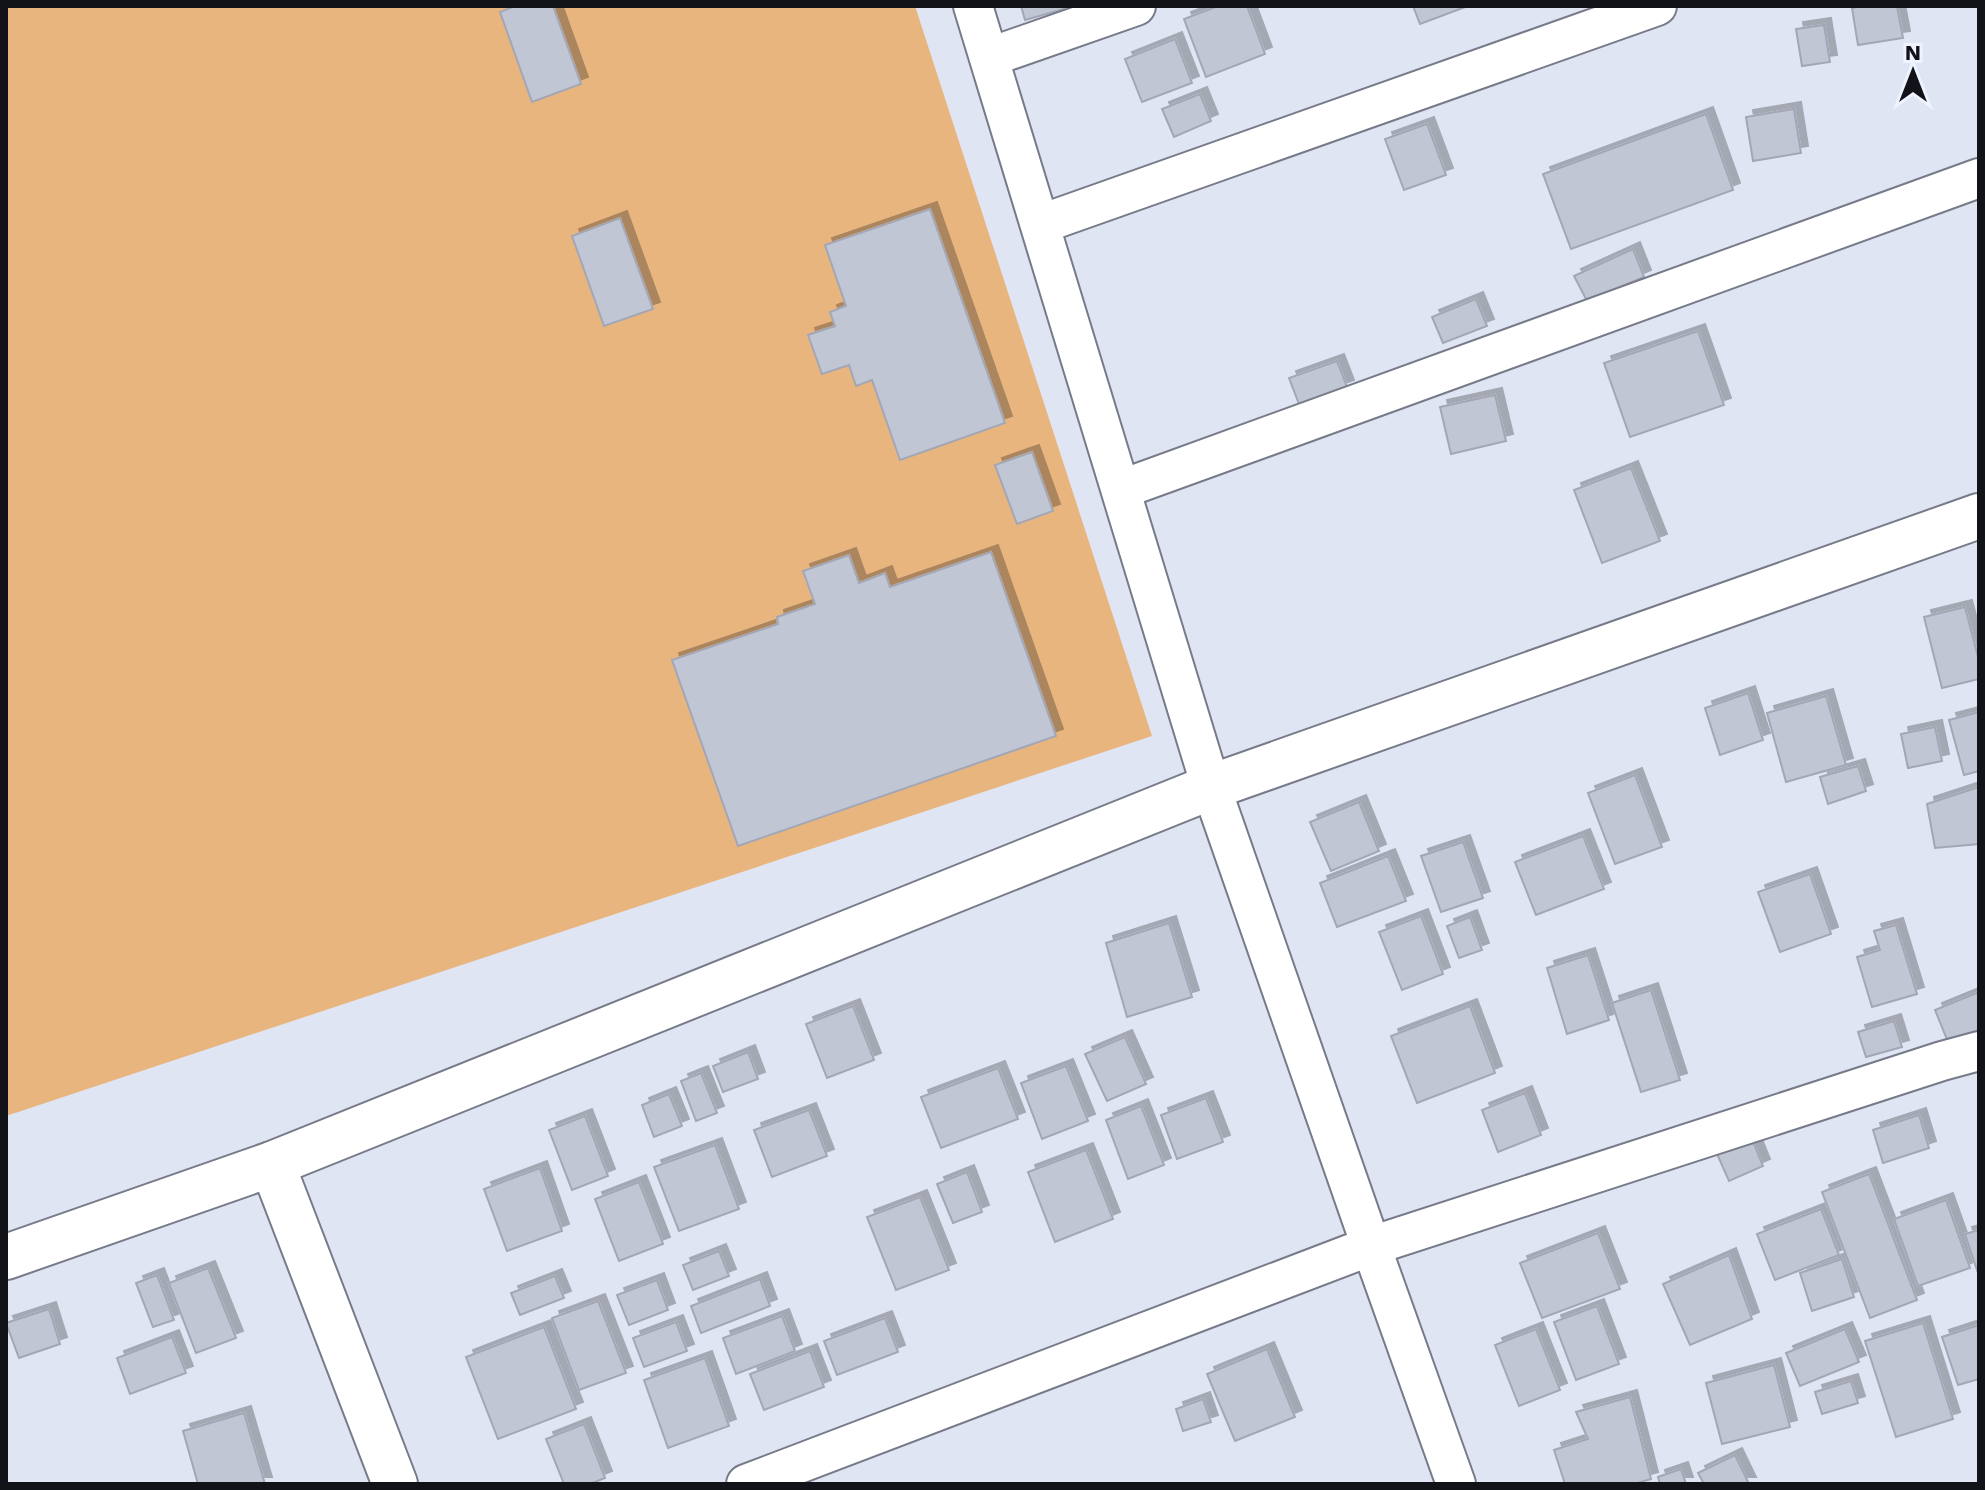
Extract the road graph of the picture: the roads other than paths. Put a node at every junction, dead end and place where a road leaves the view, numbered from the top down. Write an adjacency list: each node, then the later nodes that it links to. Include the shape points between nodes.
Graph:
1 (973, 6): 4 (street)
2 (1136, 6): 4 (street)
3 (1657, 6): 6 (street)
4 (990, 57): 6 (street)
5 (1979, 178): 7 (street)
6 (1041, 224): 7 (street)
7 (1122, 489): 9 (street)
8 (1979, 516): 9 (street)
9 (1211, 787): 11 (street); 12 (street)
10 (1979, 1051): 12 (street)
11 (272, 1164): 13 (street); 14 (street)
12 (1371, 1246): 15 (street); 16 (street)
13 (6, 1257)
14 (395, 1484)
15 (746, 1484)
16 (1456, 1484)

